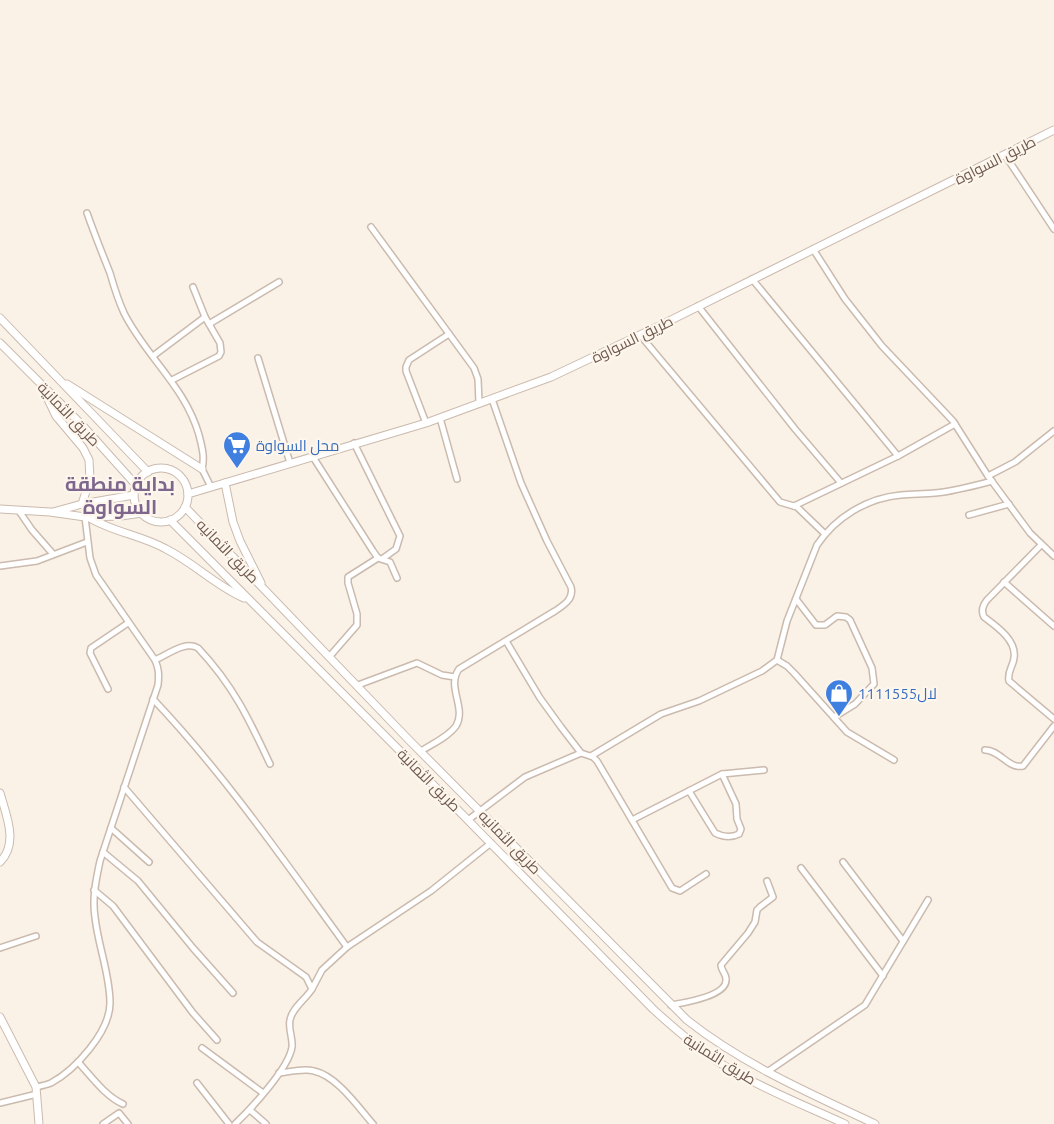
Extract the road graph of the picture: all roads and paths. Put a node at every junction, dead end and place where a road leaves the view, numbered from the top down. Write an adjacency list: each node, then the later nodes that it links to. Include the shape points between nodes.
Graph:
1 (1054, 130): 2 (street, طريق السواوة)
2 (1005, 155): 5 (street); 6 (street, طريق السواوة)
3 (87, 213): 17 (street, via 118,301 139,339)
4 (371, 226): 14 (street)
5 (1054, 229)
6 (813, 249): 7 (street, طريق السواوة); 26 (street, via 844,299)
7 (752, 279): 10 (street, طريق السواوة); 29 (street)
8 (279, 282): 13 (street)
9 (193, 287): 11 (street)
10 (698, 306): 15 (street, طريق السواوة); 38 (street)
11 (205, 317): 13 (street); 17 (street)
12 (0, 318): 19 (street)
13 (209, 324): 20 (street, via 220,343 220,354)
14 (450, 334): 23 (street, via 477,374); 25 (street, via 406,364)
15 (640, 335): 22 (street, طريق السواوة, via 551,377); 45 (street, via 777,500)
16 (0, 343): 21 (street, طريق الثمانية)
17 (153, 356): 20 (street)
18 (258, 358): 31 (street)
19 (57, 377): 32 (street); 33 (street)
20 (172, 380): 32 (street, via 198,430 204,460)
21 (42, 386): 39 (street, طريق الثمانية); 43 (street, via 56,416 89,460 90,479)
22 (492, 399): 23 (street, طريق السواوة); 68 (street, via 529,500 572,591 563,605)
23 (479, 403): 24 (street, طريق السواوة)
24 (440, 418): 25 (street, طريق السواوة); 35 (street)
25 (426, 423): 28 (street, طريق السواوة)
26 (955, 424): 29 (street); 34 (street)
27 (1054, 431): 34 (street, via 1015,462)
28 (354, 443): 30 (street, طريق السواوة); 59 (street, via 400,536 396,548)
29 (898, 456): 38 (street)
30 (313, 457): 31 (street, طريق السواوة); 59 (street)
31 (290, 464): 37 (street, طريق السواوة)
32 (202, 469): 40 (street)
33 (148, 472): 39 (street); 41 (street, via 161,468 174,472 184,481)
34 (988, 476): 36 (street)
35 (457, 479)
36 (992, 481): 44 (street); 54 (street, via 941,492 882,498 853,510)
37 (225, 483): 40 (street, طريق السواوة); 63 (street, via 233,522)
38 (841, 483): 45 (street)
39 (136, 485): 42 (street)
40 (211, 487): 41 (street, طريق السواوة)
41 (188, 494): 46 (street)
42 (134, 495): 43 (street); 50 (street)
43 (82, 504): 49 (street)
44 (1009, 504): 51 (street); 56 (street)
45 (794, 506): 54 (street)
46 (185, 507): 53 (street); 63 (street, طريق الثمانيه)
47 (0, 509): 48 (street)
48 (19, 510): 49 (street); 57 (street)
49 (50, 512): 52 (street)
50 (142, 514): 52 (street); 53 (street, via 155,521)
51 (969, 515)
52 (86, 517): 55 (street); 65 (street, via 167,549)
53 (170, 520): 65 (street, طريق الثمانية)
54 (825, 534): 64 (street, via 817,545)
55 (87, 542): 57 (street); 66 (street, via 96,574)
56 (1042, 545): 58 (street); 62 (street)
57 (53, 554): 60 (street, via 37,561)
58 (1054, 556)
59 (380, 559): 61 (street, via 390,562); 69 (street, via 348,577 357,625)
60 (0, 566)
61 (397, 578)
62 (1004, 582): 67 (street); 77 (street, via 984,605 982,614 1003,632 1014,649 1009,681)
63 (263, 588): 69 (street, طريق الثمانيه)
64 (796, 599): 71 (street); 76 (street, via 816,625 825,625 837,616 850,620 872,668 874,684 871,689)
65 (248, 600): 91 (street, طريق الثمانية)
66 (128, 623): 70 (street); 74 (street, via 91,648 90,654)
67 (1054, 626)
68 (506, 641): 72 (street, via 459,669); 81 (street, via 549,712)
69 (330, 656): 73 (street, طريق الثمانيه)
70 (155, 660): 75 (street, via 159,672); 84 (street, via 185,646 198,648 233,690)
71 (777, 660): 76 (street, via 787,666); 82 (street, via 762,671 699,701 661,714)
72 (454, 677): 73 (street, via 442,675 417,662); 80 (street, via 459,711 457,724)
73 (358, 685): 80 (street, طريق الثمانيه)
74 (108, 689)
75 (153, 699): 87 (street); 106 (street, via 221,778)
76 (834, 717): 83 (street, via 853,736)
77 (1054, 719)
78 (1054, 726): 79 (street, via 1023,766 1013,765 991,750)
79 (985, 750)
80 (421, 752): 90 (street, طريق الثمانيه)
81 (581, 753): 82 (street); 90 (street, via 525,778)
82 (590, 756): 92 (street, via 597,761)
83 (894, 760)
84 (270, 764)
85 (764, 770): 86 (street)
86 (722, 774): 88 (street); 88 (street, via 736,804 739,834 731,837 715,833)
87 (124, 787): 93 (street); 109 (street, via 257,942 306,977)
88 (689, 791): 92 (street)
89 (0, 793): 96 (street, via 10,838 7,852)
90 (480, 811): 91 (street); 111 (street, طريق الثمانيه)
91 (468, 820): 94 (street, طريق الثمانية)
92 (632, 820): 100 (street, via 672,888 680,891)
93 (111, 828): 95 (street); 97 (street)
94 (491, 843): 106 (street, via 431,891); 131 (street, طريق الثمانية, via 682,1036 745,1077)
95 (103, 852): 102 (street); 110 (street, via 138,881)
96 (0, 862)
97 (150, 862)
98 (843, 862): 105 (street)
99 (800, 868): 108 (street)
100 (706, 874)
101 (766, 881): 111 (street, via 773,897 757,910 748,933 721,965 725,985 705,998)
102 (94, 890): 113 (street, via 113,906); 115 (street, via 94,916 110,1005 101,1033)
103 (928, 900): 105 (street)
104 (36, 936): 107 (street)
105 (903, 941): 108 (street)
106 (347, 947): 109 (street, via 322,970)
107 (0, 948)
108 (883, 976): 116 (street, via 860,1009)
109 (312, 989): 117 (street, via 290,1019 292,1045)
110 (233, 993)
111 (671, 1005): 116 (street, طريق الثمانيه, via 705,1034)
112 (0, 1017): 119 (street)
113 (217, 1040)
114 (202, 1048): 120 (street)
115 (78, 1062): 119 (street); 122 (street)
116 (766, 1072): 132 (street, طريق الثمانيه)
117 (279, 1073): 120 (street); 130 (street, via 306,1070 323,1074 350,1097)
118 (197, 1083): 127 (street)
119 (36, 1090): 121 (street); 124 (street)
120 (263, 1093): 123 (street)
121 (0, 1103)
122 (123, 1104)
123 (250, 1110): 128 (street); 129 (street)
124 (39, 1124)
125 (103, 1124): 126 (street, via 117,1113)
126 (128, 1124)
127 (229, 1124)
128 (235, 1124)
129 (266, 1124)
130 (373, 1124)
131 (845, 1124)
132 (875, 1124)

